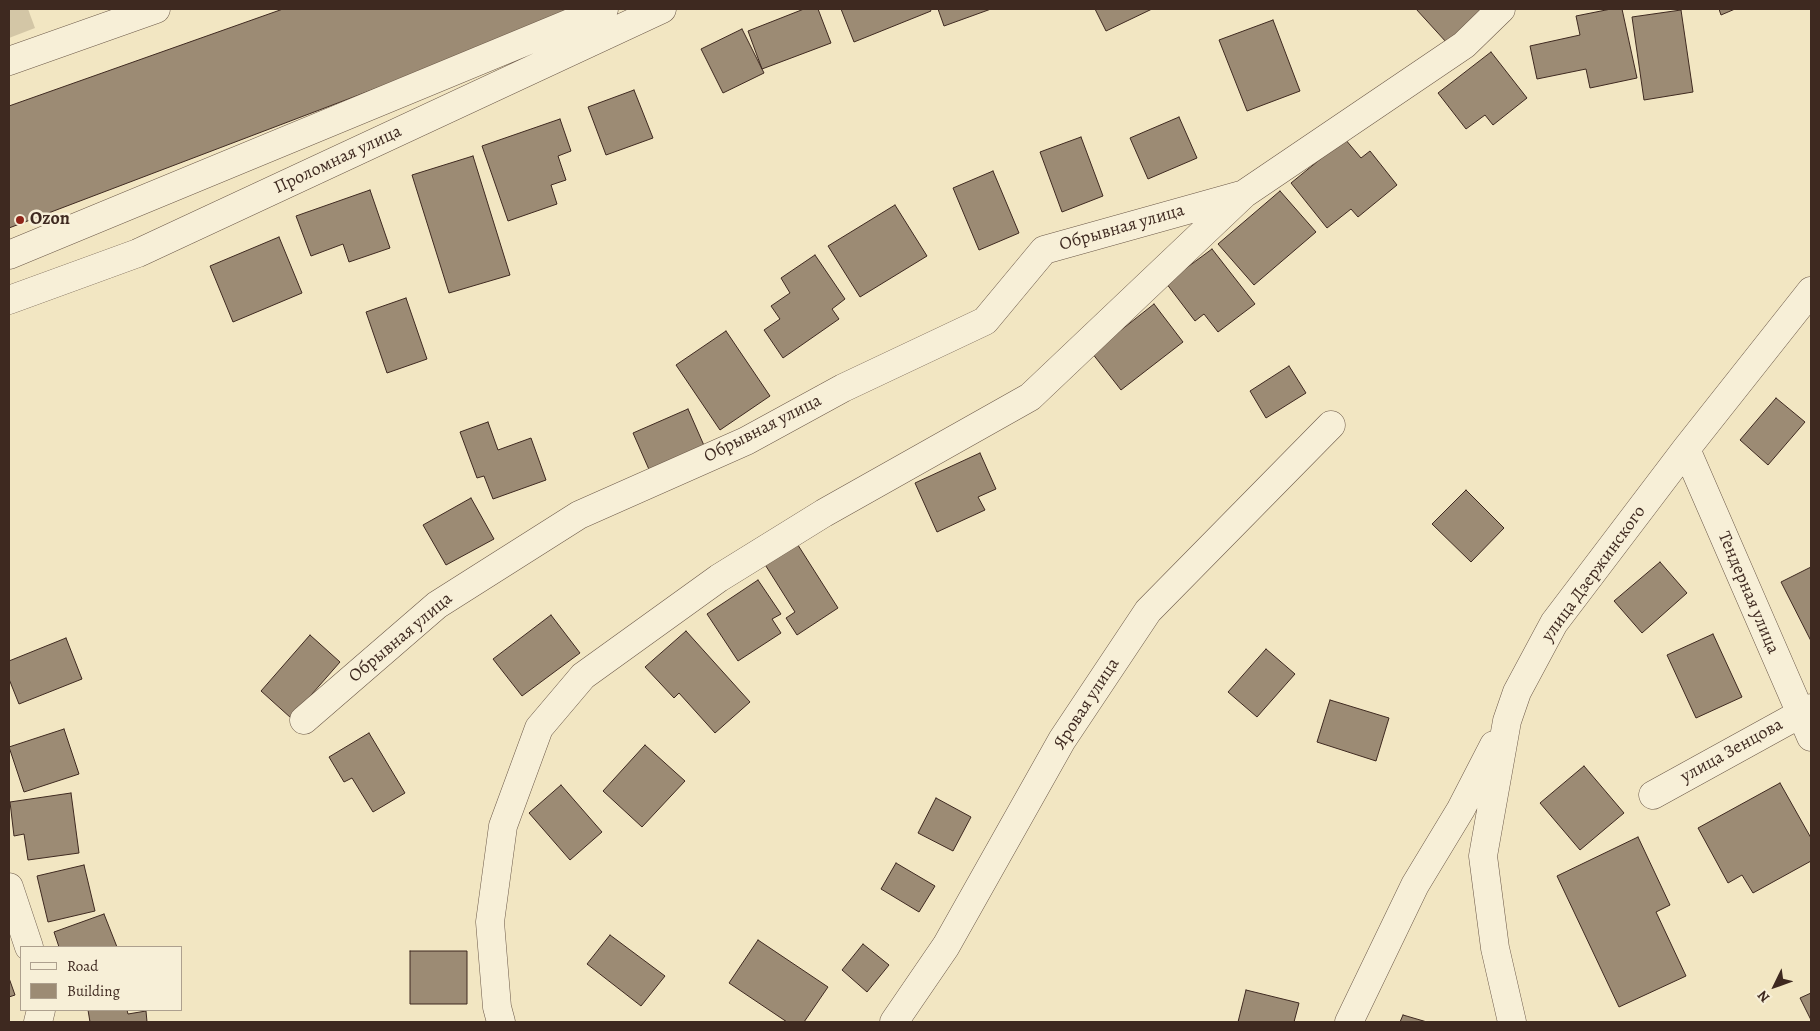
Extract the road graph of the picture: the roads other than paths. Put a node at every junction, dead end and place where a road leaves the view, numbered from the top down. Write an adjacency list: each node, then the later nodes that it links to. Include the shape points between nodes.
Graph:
1 (156, 9): 6 (street)
2 (604, 9): 8 (street)
3 (662, 9): 5 (street, Проломная улица)
4 (1501, 9): 7 (street, Обрывная улица, via 1464,45)
5 (629, 16): 10 (street, Проломная улица, via 138,253)
6 (9, 61)
7 (1244, 194): 13 (street, Обрывная улица, via 1044,250 985,321 843,388 746,442 579,515 437,605); 19 (street, Обрывная улица, via 1030,397 824,513 720,578 583,676 539,728 503,826 490,922)
8 (9, 255)
9 (1811, 290): 12 (street, улица Дзержинского)
10 (9, 300)
11 (1331, 425): 20 (street, Яровая улица, via 1148,611 1062,740 946,946)
12 (1686, 449): 14 (street, Тендерная улица); 15 (street, улица Дзержинского, via 1554,623 1517,692)
13 (304, 720)
14 (1808, 720): 16 (street, улица Зенцова)
15 (1507, 721): 21 (street, via 1415,885); 22 (street, улица Дзержинского, via 1483,856 1495,948)
16 (1654, 796)
17 (9, 887): 18 (street)
18 (28, 946)
19 (501, 1022)
20 (894, 1022)
21 (1349, 1022)
22 (1512, 1022)

